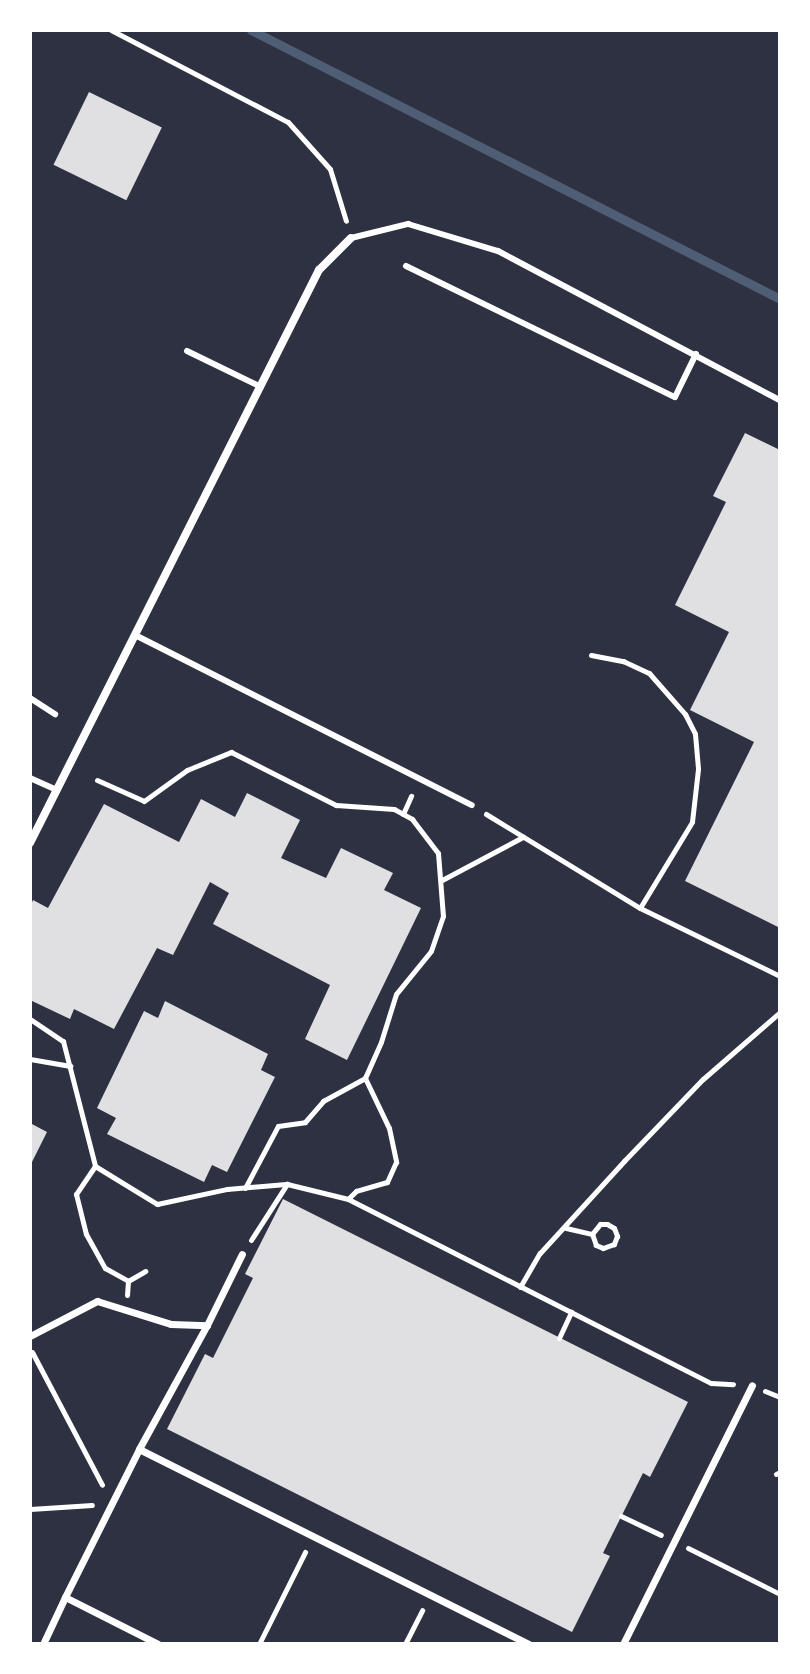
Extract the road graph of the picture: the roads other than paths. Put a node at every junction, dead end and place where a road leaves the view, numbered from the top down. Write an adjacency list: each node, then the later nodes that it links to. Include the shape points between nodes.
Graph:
1 (351, 238): 4 (lane, via 408,224 498,251); 5 (street, via 319,270)
2 (406, 266): 4 (lane, via 675,397)
3 (187, 351): 5 (lane)
4 (696, 354): 6 (lane)
5 (261, 387): 7 (street)
6 (780, 400)
7 (137, 636): 11 (street); 12 (lane)
8 (30, 698): 9 (lane)
9 (55, 714)
10 (30, 778): 11 (lane)
11 (57, 790): 13 (street)
12 (472, 805)
13 (30, 843)
14 (242, 1254): 15 (street)
15 (207, 1325): 16 (street, via 171,1324 97,1301); 18 (street)
16 (30, 1336)
17 (752, 1385): 23 (street)
18 (139, 1449): 19 (street); 22 (street)
19 (65, 1597): 20 (street); 21 (street)
20 (43, 1644)
21 (158, 1644)
22 (529, 1644)
23 (623, 1644)

